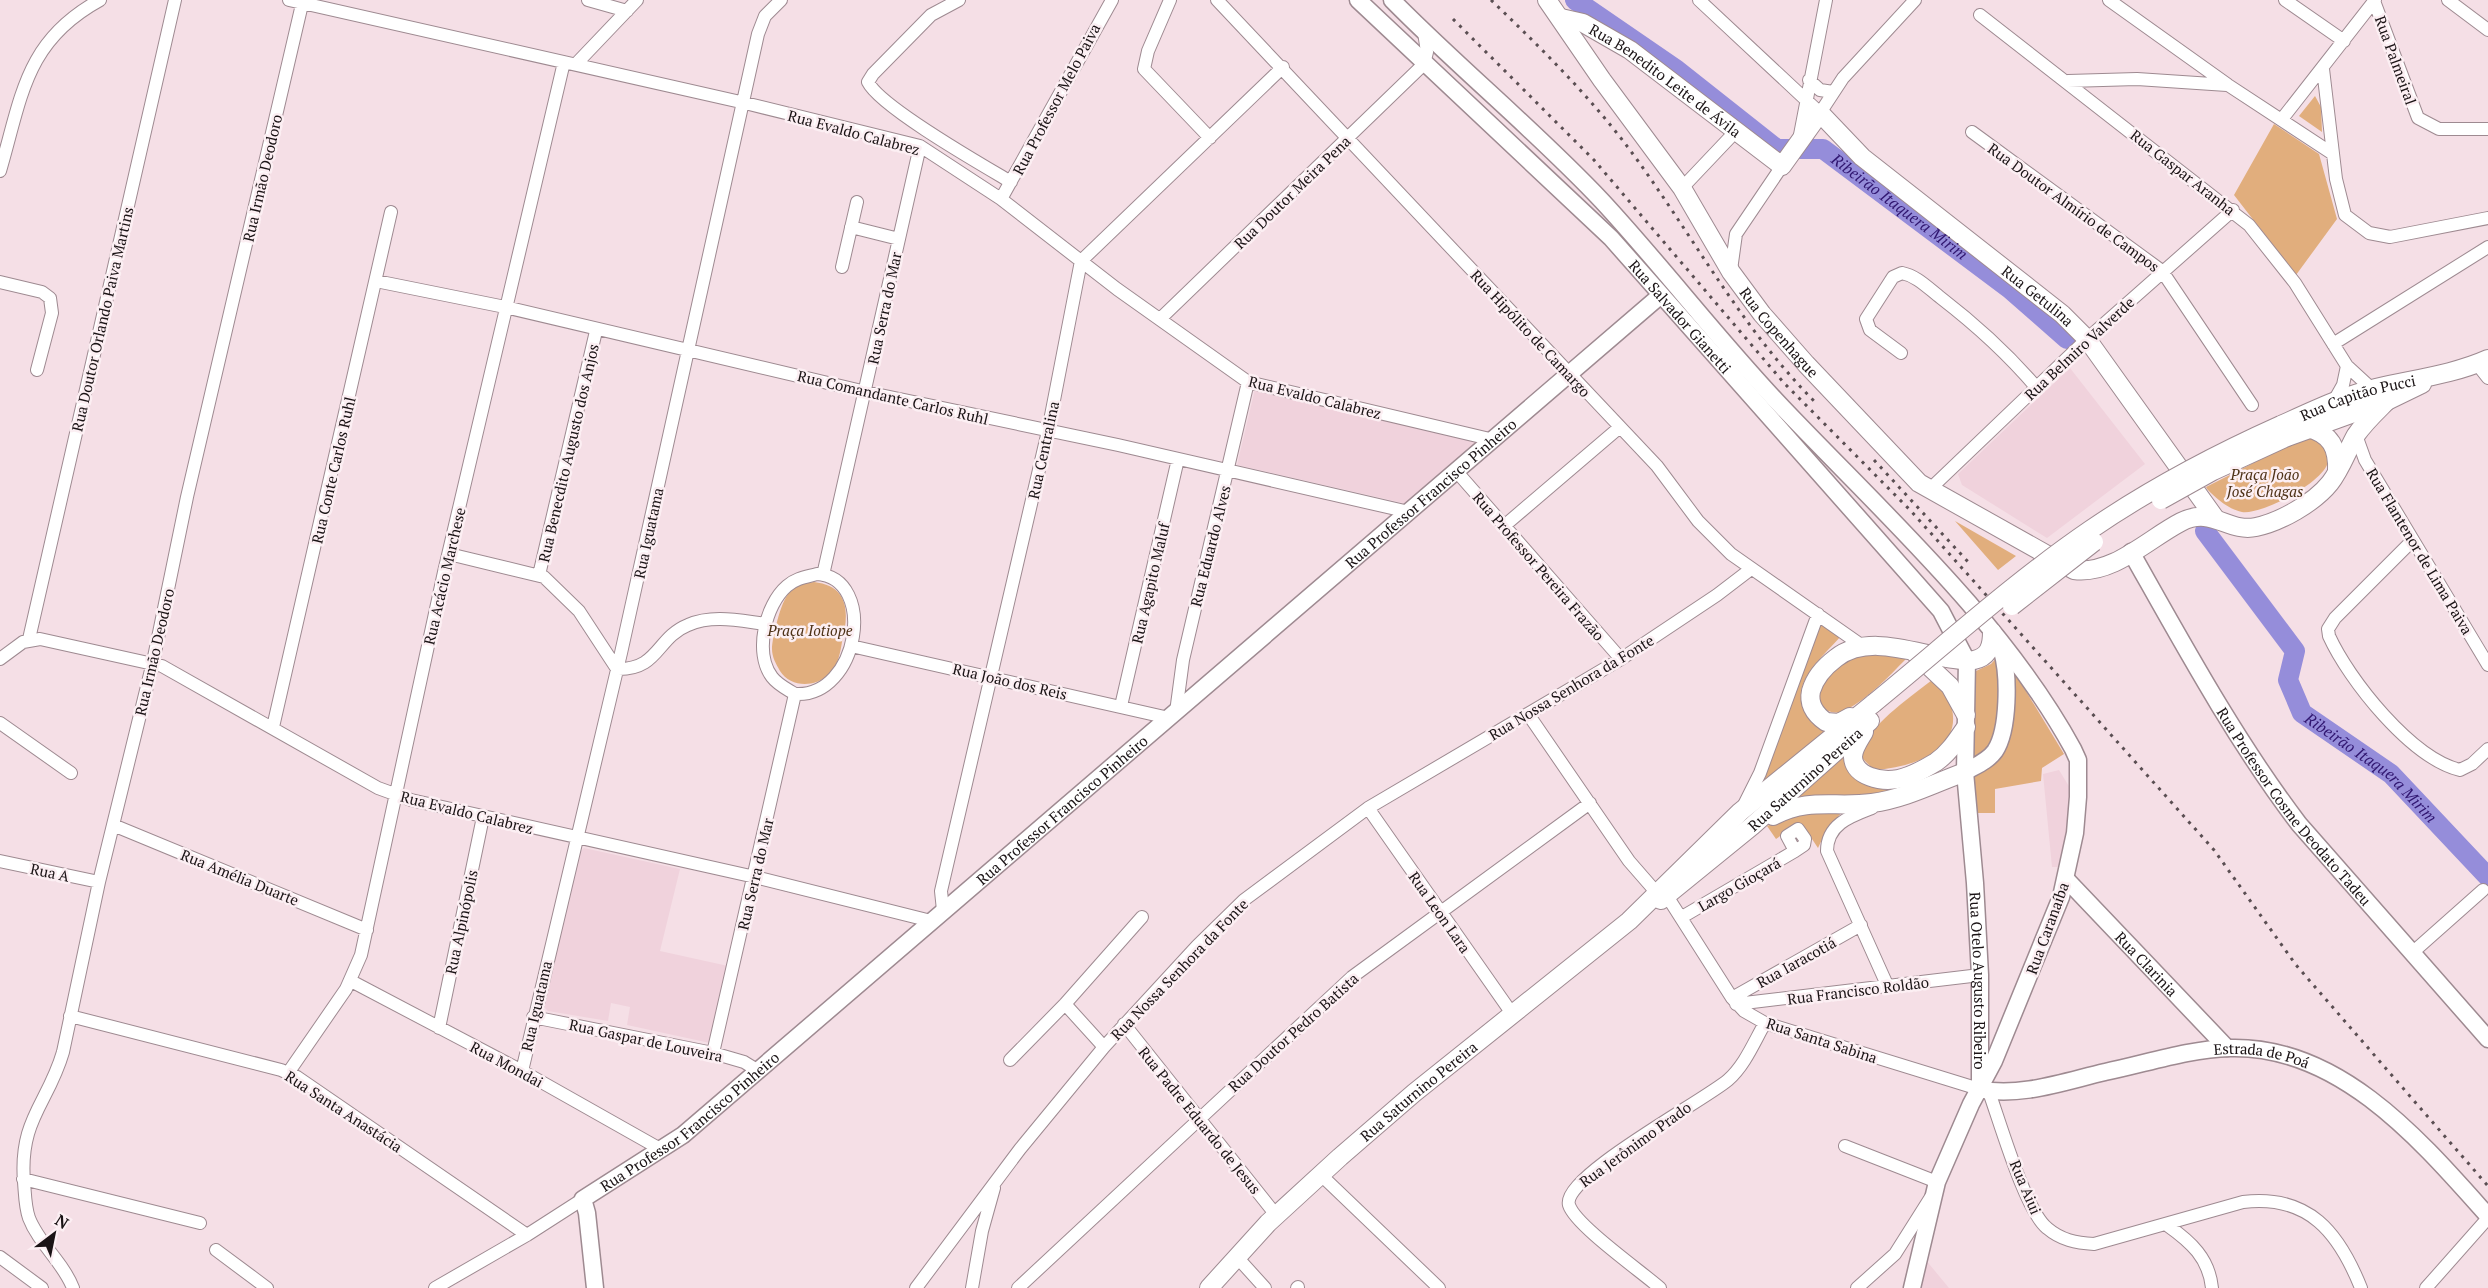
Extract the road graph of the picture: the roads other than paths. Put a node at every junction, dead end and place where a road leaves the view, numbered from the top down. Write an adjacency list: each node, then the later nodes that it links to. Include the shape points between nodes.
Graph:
1 (100, 0): 48 (street, via 69,20 44,45 25,83)
2 (175, 0): 112 (street, Rua Doutor Orlando Paiva Martins)
3 (289, 0): 20 (street, Rua Evaldo Calabrez)
4 (588, 0): 22 (street)
5 (636, 0): 22 (street)
6 (781, 0): 37 (street, Rua Iguatama, via 760,24)
7 (958, 0): 49 (street, via 932,15 868,82 874,91 923,127)
8 (1112, 0): 49 (street, Rua Professor Melo Paiva)
9 (1170, 0): 43 (street, via 1144,69)
10 (1217, 0): 30 (street, Rua Hipólito de Camargo)
11 (1358, 0): 29 (main road, Rua Salvador Gianetti)
12 (1392, 0): 26 (main road, Rua Salvador Gianetti)
13 (1547, 0): 24 (main road)
14 (1699, 0): 36 (street)
15 (1915, 0): 35 (street)
16 (2109, 0): 34 (street)
17 (2285, 0): 27 (street)
18 (2374, 0): 27 (street); 40 (street, Rua Palmeiral, via 2418,118 2439,129)
19 (2448, 0): 25 (street)
20 (302, 1): 28 (street, Rua Evaldo Calabrez); 119 (street, Rua Irmão Deodoro, via 187,497)
21 (1824, 1): 32 (street)
22 (627, 11): 28 (street)
23 (1980, 15): 33 (street, Rua Gaspar Aranha)
24 (1561, 18): 41 (main road, Rua Benedito Leite de Ávila, via 1583,23 1630,50); 50 (main road, Rua Copenhague)
25 (2488, 30)
26 (1424, 32): 29 (street); 111 (main road, Rua Salvador Gianetti, via 1602,201 1739,361 1872,498)
27 (2344, 41): 31 (street)
28 (570, 63): 37 (street, Rua Evaldo Calabrez); 68 (street, Rua Acácio Marchese)
29 (1424, 64): 44 (street, Rua Doutor Meira Pena); 67 (main road, Rua Salvador Gianetti, via 1566,194)
30 (1283, 67): 43 (street); 44 (street, Rua Hipólito de Camargo)
31 (2323, 69): 39 (street); 47 (street)
32 (1809, 80): 35 (street, via 1820,90); 36 (street)
33 (2068, 81): 34 (street, via 2126,79); 53 (street, Rua Gaspar Aranha)
34 (2228, 85): 39 (street)
35 (1833, 92): 38 (street)
36 (1805, 97): 38 (street); 46 (street)
37 (745, 103): 45 (street, Rua Evaldo Calabrez); 73 (street, Rua Iguatama)
38 (1820, 113): 46 (main road); 71 (main road, Rua Getulina, via 1862,157 2062,314)
39 (2282, 119): 47 (street)
40 (2488, 129)
41 (1737, 130): 46 (main road, Rua Benedito Leite de Ávila); 50 (street)
42 (1972, 132): 63 (street, Rua Doutor Almírio de Campos)
43 (1210, 138): 61 (street)
44 (1348, 138): 69 (street, Rua Doutor Meira Pena); 78 (street, Rua Hipólito de Camargo)
45 (920, 146): 51 (street, Rua Evaldo Calabrez); 59 (street, Rua Serra do Mar)
46 (1791, 153): 58 (street)
47 (2333, 154): 55 (street, via 2345,215 2369,233 2390,237)
48 (0, 171)
49 (1011, 182): 51 (street, Rua Professor Melo Paiva)
50 (1682, 188): 57 (main road, Rua Copenhague)
51 (1001, 199): 61 (street, Rua Evaldo Calabrez)
52 (857, 202): 56 (street)
53 (2233, 210): 63 (street, Rua Belmiro Valverde); 72 (street, Rua Gaspar Aranha, via 2295,283)
54 (391, 212): 65 (street, Rua Conte Carlos Ruhl)
55 (2488, 218)
56 (851, 227): 59 (street); 62 (street)
57 (1710, 232): 58 (street, via 1720,237); 64 (main road, Rua Copenhague)
58 (1737, 234): 64 (street)
59 (899, 239): 83 (street, Rua Serra do Mar)
60 (2488, 247): 72 (street)
61 (1081, 261): 69 (street, Rua Evaldo Calabrez); 89 (street, Rua Centralina)
62 (842, 267)
63 (2162, 271): 71 (street, Rua Belmiro Valverde); 86 (street, Rua Doutor Almírio de Campos)
64 (1731, 272): 97 (main road, Rua Copenhague, via 1806,364)
65 (376, 281): 68 (street, Rua Comandante Carlos Ruhl); 130 (street, Rua Conte Carlos Ruhl)
66 (0, 282): 77 (street, via 42,292 50,298 52,313)
67 (1661, 295): 78 (main road, Rua Professor Francisco Pinheiro); 118 (main road, Rua Salvador Gianetti, via 1923,589 1941,611)
68 (505, 307): 70 (street, Rua Comandante Carlos Ruhl); 105 (street, Rua Acácio Marchese)
69 (1160, 319): 80 (street, Rua Evaldo Calabrez)
70 (596, 330): 73 (street, Rua Comandante Carlos Ruhl); 107 (street, Rua Benecdito Augusto dos Anjos)
71 (2086, 339): 81 (street, Rua Belmiro Valverde); 98 (main road, Rua Getulina)
72 (2333, 344): 75 (street, Rua Gaspar Aranha)
73 (688, 350): 83 (street, Rua Comandante Carlos Ruhl); 121 (street, Rua Iguatama)
74 (1901, 353): 81 (street, via 1870,330 1866,319 1893,277 1902,273 1917,279 1974,323)
75 (2346, 366): 82 (street, Rua Gaspar Aranha); 85 (street, via 2343,385)
76 (2484, 367): 79 (main road, Rua Capitão Pucci)
77 (37, 370)
78 (1569, 374): 87 (street, Rua Hipólito de Camargo); 92 (main road, Rua Professor Francisco Pinheiro)
79 (2437, 376): 82 (main road, Rua Capitão Pucci); 84 (main road, Rua Capitão Pucci)
80 (1248, 382): 92 (street, Rua Evaldo Calabrez); 94 (street, Rua Eduardo Alves)
81 (2036, 387): 97 (street, Rua Belmiro Valverde)
82 (2372, 389): 85 (main road, Rua Capitão Pucci)
83 (866, 392): 89 (street, Rua Comandante Carlos Ruhl); 108 (street, Rua Serra do Mar)
84 (2387, 401): 88 (main road); 91 (main road)
85 (2334, 402): 90 (main road, Rua Capitão Pucci)
86 (2252, 405)
87 (1620, 427): 102 (street); 106 (street, Rua Hipólito de Camargo, via 1657,466 1698,521)
88 (2308, 428): 90 (main road); 96 (main road, via 2326,436 2334,445)
89 (1048, 431): 93 (street, Rua Comandante Carlos Ruhl); 122 (street, Rua Centralina)
90 (2284, 431): 125 (main road, bridge, via 2191,468 2090,530 2033,572)
91 (2356, 435): 96 (main road); 103 (street, Rua Flantenor de Lima Paiva, via 2365,459)
92 (1494, 440): 95 (main road, Rua Professor Francisco Pinheiro)
93 (1178, 459): 94 (street, Rua Comandante Carlos Ruhl); 124 (street, Rua Agapito Maluf)
94 (1229, 471): 99 (street, Rua Comandante Carlos Ruhl); 127 (street, Rua Eduardo Alves)
95 (1457, 472): 99 (main road, Rua Professor Francisco Pinheiro); 102 (street, Rua Professor Pereira Frazão)
96 (2337, 472): 100 (main road, via 2318,494 2269,524 2246,529)
97 (1929, 490): 104 (main road, Rua Copenhague, via 2074,570 2098,568)
98 (2199, 496): 100 (main road, Rua Getulina); 101 (main road, via 2198,504)
99 (1409, 512): 127 (main road, Rua Professor Francisco Pinheiro)
100 (2215, 518): 101 (main road)
101 (2183, 521): 104 (main road)
102 (1504, 526): 117 (street, Rua Professor Pereira Frazão)
103 (2412, 541): 120 (street, Rua Flantenor de Lima Paiva); 131 (street, via 2328,629 2332,643 2360,685 2396,727 2430,755 2460,770)
104 (2131, 552): 156 (main road, Rua Professor Cosme Deodato Tadeu, via 2191,658 2278,797)
105 (449, 554): 107 (street); 134 (street, Rua Acácio Marchese)
106 (1751, 569): 109 (street, Rua Hipólito de Camargo); 117 (street, Rua Nossa Senhora da Fonte)
107 (539, 575): 121 (street, via 571,601)
108 (824, 575): 110 (street, via 801,578 785,588 774,602); 114 (street, via 835,579 850,601 854,617)
109 (1818, 614): 113 (street, Rua Hipólito de Camargo); 138 (street, Rua Saturnino Pereira, via 1760,773)
110 (766, 624): 121 (street, via 702,620 675,632 645,665); 123 (street, via 764,660 772,677)
111 (1995, 635): 118 (main road, via 1987,654); 132 (main road, via 2008,675 1999,743 1990,756); 146 (main road, Rua Caranaíba, via 2061,728 2078,760 2075,833)
112 (29, 639): 116 (street); 119 (street, Rua Evaldo Calabrez)
113 (1862, 645): 115 (main road); 125 (main road, via 1847,650 1820,673 1810,694 1811,704 1820,718 1834,724)
114 (851, 646): 122 (street, Rua João dos Reis); 123 (street, via 840,672 829,683 816,691)
115 (1914, 652): 118 (main road); 128 (main road, via 1938,672)
116 (0, 659)
117 (1621, 659): 126 (street, Rua Nossa Senhora da Fonte)
118 (1968, 661): 128 (main road, Rua Otelo Augusto Ribeiro)
119 (153, 662): 130 (street, Rua Evaldo Calabrez); 140 (street, Rua Irmão Deodoro)
120 (2488, 665)
121 (617, 669): 142 (street, Rua Iguatama)
122 (992, 677): 124 (street, Rua João dos Reis); 151 (street, Rua Centralina)
123 (795, 694): 145 (street, Rua Serra do Mar)
124 (1121, 706): 127 (street, Rua João dos Reis)
125 (1874, 710): 128 (main road, via 1853,757 1867,776 1882,780 1900,779 1935,763); 138 (main road, Rua Saturnino Pereira); 141 (main road, Rua Saturnino Pereira)
126 (1528, 714): 136 (street, Rua Santa Sabina); 137 (street, Rua Nossa Senhora da Fonte)
127 (1172, 715): 151 (main road, Rua Professor Francisco Pinheiro)
128 (1966, 721): 132 (main road, Rua Otelo Augusto Ribeiro)
129 (0, 723): 133 (street)
130 (273, 727): 134 (street, Rua Evaldo Calabrez)
131 (2488, 749)
132 (1965, 772): 135 (main road); 157 (main road, Rua Otelo Augusto Ribeiro)
133 (71, 773)
134 (396, 795): 139 (street, Rua Evaldo Calabrez); 155 (street, Rua Acácio Marchese)
135 (1894, 798): 141 (main road, via 1859,804 1795,805); 154 (street, via 1838,825 1827,840 1827,851)
136 (1590, 803): 149 (street, Rua Santa Sabina, via 1629,861); 150 (street, Rua Doutor Pedro Batista)
137 (1368, 808): 150 (street, Rua Leon Lara); 166 (street, Rua Nossa Senhora da Fonte, via 1244,900)
138 (1740, 812): 149 (main road, Rua Saturnino Pereira)
139 (483, 817): 142 (street, Rua Evaldo Calabrez); 167 (street, Rua Alpinópolis)
140 (113, 825): 147 (street, Rua Irmão Deodoro); 155 (street, Rua Amélia Duarte)
141 (1752, 826): 149 (main road, Rua Saturnino Pereira)
142 (575, 838): 145 (street, Rua Evaldo Calabrez); 164 (street, Rua Iguatama)
143 (1795, 851): 153 (street, Largo Gioçará)
144 (0, 861): 147 (street, Rua A)
145 (755, 877): 151 (street, Rua Evaldo Calabrez); 171 (street, Rua Serra do Mar)
146 (2066, 879): 170 (main road, Rua Clarinia); 176 (main road, Rua Caranaíba)
147 (99, 882): 163 (street, Rua Irmão Deodoro)
148 (2483, 890): 156 (street)
149 (1662, 894): 153 (street, Rua Santa Sabina); 162 (main road, Rua Saturnino Pereira)
150 (1440, 912): 162 (street, Rua Leon Lara); 177 (street, Rua Doutor Pedro Batista, via 1352,977)
151 (937, 915): 173 (main road, Rua Professor Francisco Pinheiro)
152 (1142, 917): 161 (street)
153 (1682, 917): 160 (street, Rua Santa Sabina)
154 (1861, 925): 159 (street); 160 (street, Rua Iaracotiá)
155 (367, 930): 158 (street, Rua Acácio Marchese)
156 (2412, 953): 168 (main road, Rua Professor Cosme Deodato Tadeu)
157 (1980, 975): 159 (street, Rua Francisco Roldão); 176 (main road, Rua Otelo Augusto Ribeiro)
158 (351, 981): 167 (street, Rua Mondai); 175 (street, Rua Acácio Marchese)
159 (1888, 987): 160 (street, Rua Francisco Roldão)
160 (1734, 1001): 165 (street, Rua Santa Sabina)
161 (1065, 1004): 169 (street); 172 (street)
162 (1513, 1015): 180 (main road, Rua Saturnino Pereira, via 1414,1093)
163 (70, 1016): 175 (street, Rua Santa Anastácia); 181 (street, Rua Irmão Deodoro, via 59,1068 29,1124 23,1146)
164 (533, 1017): 171 (street, Rua Gaspar de Louveira); 174 (street, Rua Iguatama)
165 (1765, 1023): 176 (street, Rua Santa Sabina); 206 (street, Rua Jerônimo Prado, via 1727,1081 1585,1177 1569,1197 1568,1204 1586,1228)
166 (1124, 1024): 169 (street, Rua Nossa Senhora da Fonte); 177 (street, Rua Padre Eduardo de Jesus)
167 (439, 1028): 174 (street, Rua Mondai)
168 (2488, 1038)
169 (1104, 1047): 182 (street, Rua Nossa Senhora da Fonte)
170 (2227, 1048): 176 (main road, Estrada de Poá, via 2024,1089); 186 (main road, Estrada de Poá, via 2286,1055 2366,1097 2428,1149)
171 (713, 1053): 173 (street, Rua Gaspar de Louveira)
172 (1010, 1060)
173 (758, 1070): 179 (main road, Rua Professor Francisco Pinheiro)
174 (522, 1071): 179 (street, Rua Mondai)
175 (288, 1073): 189 (street, Rua Santa Anastácia)
176 (1984, 1090): 183 (main road, Rua Otelo Augusto Ribeiro); 188 (street, Rua Aiui, via 2032,1209 2045,1227 2061,1238 2094,1244)
177 (1200, 1118): 185 (street, Rua Padre Eduardo de Jesus); 202 (street, Rua Doutor Pedro Batista)
178 (1845, 1146): 183 (street)
179 (662, 1150): 184 (main road, Rua Professor Francisco Pinheiro)
180 (1321, 1174): 185 (main road, Rua Saturnino Pereira); 205 (street)
181 (23, 1179): 187 (street); 196 (street, Rua Irmão Deodoro, via 28,1217)
182 (996, 1182): 200 (street, Rua Nossa Senhora da Fonte); 201 (street)
183 (1935, 1188): 191 (street); 194 (main road, Rua Otelo Augusto Ribeiro)
184 (583, 1199): 189 (street, Rua Professor Francisco Pinheiro); 199 (main road)
185 (1276, 1215): 192 (main road, Rua Saturnino Pereira)
186 (2488, 1217): 211 (street)
187 (200, 1223)
188 (2167, 1225): 209 (street, via 2199,1252); 210 (street, Rua Aiui, via 2243,1202 2262,1200 2286,1205 2304,1212 2340,1243)
189 (527, 1235): 198 (street, Rua Professor Francisco Pinheiro)
190 (216, 1250): 197 (street)
191 (1895, 1254): 194 (street, via 1906,1251); 207 (street)
192 (1236, 1256): 203 (main road, Rua Saturnino Pereira); 204 (street)
193 (0, 1257): 195 (street)
194 (1919, 1257): 208 (main road, Rua Otelo Augusto Ribeiro)
195 (42, 1288)
196 (73, 1288)
197 (267, 1288)
198 (435, 1288)
199 (595, 1288)
200 (916, 1288)
201 (972, 1288)
202 (1018, 1288)
203 (1209, 1288)
204 (1265, 1288)
205 (1440, 1288)
206 (1660, 1288)
207 (1857, 1288)
208 (1912, 1288)
209 (2212, 1288)
210 (2361, 1288)
211 (2426, 1288)

